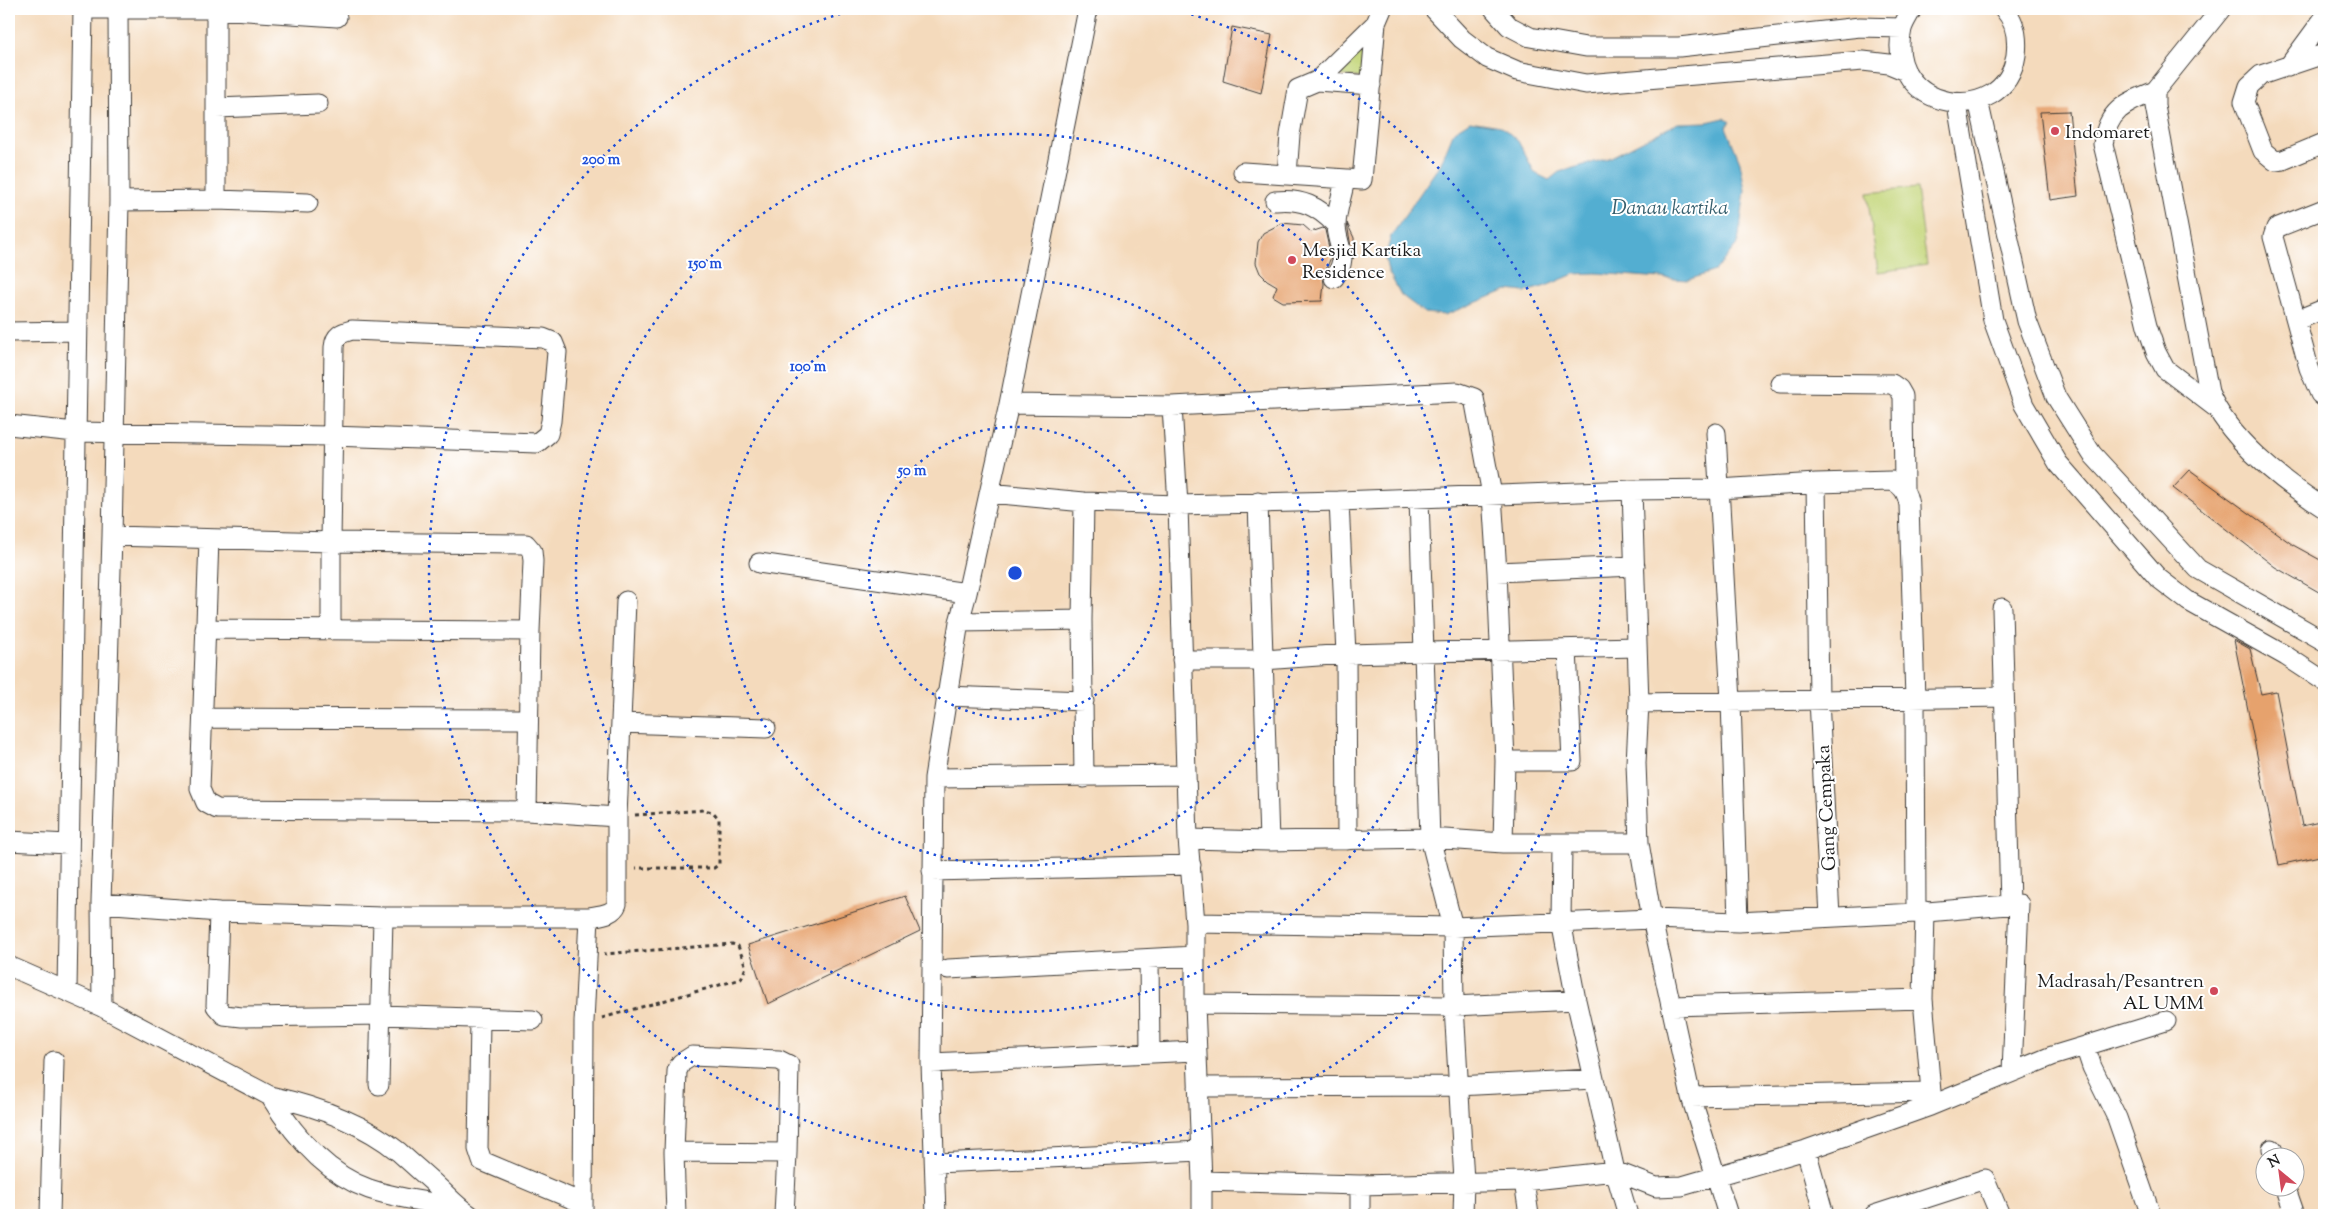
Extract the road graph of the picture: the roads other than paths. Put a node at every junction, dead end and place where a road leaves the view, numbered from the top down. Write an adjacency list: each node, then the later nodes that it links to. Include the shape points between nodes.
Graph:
1 (83, 9): 2 (street); 37 (street)
2 (118, 9): 3 (street); 29 (street)
3 (216, 9): 11 (street); 23 (street)
4 (1088, 9): 41 (street)
5 (1434, 9): 16 (street, via 1487,58 1517,71 1586,84 1863,61 1889,64)
6 (1494, 9): 13 (street, via 1509,26 1530,38 1586,47 1679,47 1860,27)
7 (1912, 9): 13 (street)
8 (2004, 9): 20 (street, via 2010,16 2018,40 2014,65 2000,87)
9 (2221, 9): 19 (street)
10 (1379, 16): 17 (street); 18 (street)
11 (337, 17)
12 (2324, 18): 15 (street)
13 (1902, 28): 16 (street, via 1900,50)
14 (2324, 54): 15 (street)
15 (2288, 66): 24 (street, via 2261,74 2249,86 2244,102 2263,151 2275,161)
16 (1906, 71): 22 (street, via 1918,88 1938,100)
17 (1317, 81): 18 (street); 26 (street, via 1298,89)
18 (1371, 84): 27 (street, via 1362,180)
19 (2155, 91): 43 (street, via 2209,392); 43 (street, via 2127,103 2113,115 2105,126 2102,144 2156,352 2165,369)
20 (1978, 100): 22 (street); 75 (street, via 2027,321 2056,397 2092,454 2198,569)
21 (318, 104): 23 (street)
22 (1957, 104): 83 (street, via 1993,320 2024,405 2058,463 2158,578 2188,601)
23 (217, 108): 28 (street)
24 (2324, 143)
25 (1243, 172): 26 (street)
26 (1287, 175): 27 (street)
27 (1345, 179): 33 (street)
28 (216, 200): 29 (street); 31 (street)
29 (119, 201): 46 (street)
30 (1275, 201): 33 (street, via 1293,199 1325,213)
31 (308, 203)
32 (2324, 209): 36 (street, via 2274,231)
33 (1336, 225): 34 (street, via 1342,255 1341,268)
34 (1334, 278)
35 (2324, 310): 36 (street)
36 (2297, 320): 40 (street, via 2309,368)
37 (77, 331): 38 (street); 45 (street)
38 (9, 332)
39 (1780, 382): 52 (street, via 1892,384 1899,389 1903,396)
40 (2324, 397)
41 (1009, 404): 42 (street); 53 (street)
42 (1172, 406): 54 (street, via 1467,394 1474,398 1476,406); 59 (street)
43 (2215, 407): 60 (street, via 2229,427 2286,483)
44 (9, 425): 45 (street)
45 (75, 432): 46 (street); 108 (street)
46 (114, 432): 48 (street); 61 (street)
47 (1716, 433): 50 (street)
48 (332, 436): 48 (street, via 537,443 548,434 551,421 557,352 553,342 533,338 352,330 341,333 334,347); 63 (street)
49 (1816, 483): 50 (street); 52 (street, via 1892,481); 86 (street, Gang Cempaka)
50 (1718, 489): 51 (street); 89 (street)
51 (1632, 490): 54 (street); 65 (street)
52 (1904, 490): 87 (street, via 1909,505)
53 (990, 493): 57 (street); 67 (street)
54 (1492, 495): 55 (street); 66 (street)
55 (1419, 498): 56 (street); 79 (street)
56 (1339, 501): 58 (street); 80 (street)
57 (1084, 502): 59 (street); 70 (street)
58 (1258, 502): 59 (street); 82 (street)
59 (1178, 504): 81 (street)
60 (2324, 508)
61 (112, 536): 62 (street); 112 (street)
62 (209, 540): 63 (street); 72 (street)
63 (331, 542): 73 (street); 74 (street, via 526,544 532,550 533,561)
64 (759, 562): 67 (street)
65 (1635, 566): 66 (street); 76 (street)
66 (1498, 572): 78 (street)
67 (967, 593): 71 (street)
68 (626, 602): 93 (street)
69 (2002, 608): 85 (street)
70 (1082, 620): 71 (street); 88 (street)
71 (959, 622): 84 (street)
72 (205, 629): 73 (street); 91 (street)
73 (331, 630): 74 (street)
74 (530, 631): 92 (street)
75 (2324, 641)
76 (1637, 647): 77 (street); 90 (street)
77 (1567, 648): 78 (street); 95 (street, via 1572,761)
78 (1500, 650): 79 (street); 95 (street)
79 (1422, 652): 80 (street); 101 (street)
80 (1346, 654): 82 (street); 103 (street)
81 (1182, 660): 82 (street); 96 (street)
82 (1263, 660): 105 (street)
83 (2324, 681)
84 (945, 696): 88 (street); 97 (street)
85 (2003, 697): 87 (street); 113 (street)
86 (1819, 699): 87 (street); 89 (street); 118 (street, Gang Cempaka)
87 (1915, 699): 115 (street)
88 (1084, 701): 98 (street)
89 (1731, 701): 90 (street); 121 (street)
90 (1638, 703): 107 (street)
91 (204, 718): 92 (street); 99 (street, via 200,789 206,803 217,809)
92 (528, 719): 99 (street)
93 (621, 723): 94 (street); 100 (street)
94 (766, 728)
95 (1505, 761): 106 (street)
96 (1186, 775): 98 (street); 102 (street)
97 (934, 778): 98 (street); 111 (street)
98 (1084, 778)
99 (527, 811): 100 (street)
100 (617, 817): 117 (street, via 618,904 605,915)
101 (1430, 838): 103 (street); 106 (street); 123 (street)
102 (1188, 839): 105 (street); 110 (street)
103 (1347, 840): 105 (street)
104 (9, 841): 108 (street)
105 (1269, 841)
106 (1503, 843): 109 (street)
107 (1638, 843): 109 (street); 119 (street)
108 (68, 844): 128 (street)
109 (1562, 844): 120 (street)
110 (1191, 865): 111 (street); 122 (street)
111 (932, 871): 143 (street)
112 (100, 903): 114 (street); 134 (street)
113 (2010, 904): 115 (street); 144 (street, via 2019,904)
114 (218, 912): 116 (street); 135 (street, via 216,1006 224,1015)
115 (1921, 912): 118 (street); 129 (street)
116 (383, 917): 117 (street); 135 (street)
117 (590, 917): 164 (street, via 584,1022)
118 (1830, 917): 121 (street)
119 (1652, 919): 120 (street); 121 (street); 133 (street)
120 (1561, 921): 123 (street); 130 (street)
121 (1738, 922)
122 (1196, 923): 123 (street); 124 (street)
123 (1453, 927): 132 (street)
124 (1195, 956): 125 (street); 131 (street)
125 (1149, 959): 127 (street); 141 (street)
126 (9, 966): 128 (street)
127 (948, 969)
128 (67, 991): 134 (street)
129 (1923, 999): 133 (street); 151 (street)
130 (1576, 1000): 132 (street); 145 (street)
131 (1194, 1004): 132 (street); 140 (street)
132 (1454, 1006): 147 (street)
133 (1672, 1006): 150 (street)
134 (102, 1007): 149 (street)
135 (381, 1015): 136 (street); 146 (street)
136 (480, 1019): 137 (street); 164 (street, via 478,1149 482,1161)
137 (533, 1020)
138 (2166, 1021): 139 (street)
139 (2086, 1046): 144 (street); 179 (street)
140 (1196, 1050): 141 (street); 148 (street)
141 (1150, 1053): 143 (street)
142 (54, 1061): 166 (street)
143 (931, 1063): 156 (street)
144 (2012, 1072): 151 (street)
145 (1594, 1079): 147 (street); 157 (street)
146 (379, 1085)
147 (1457, 1086): 148 (street); 160 (street)
148 (1198, 1087): 153 (street)
149 (270, 1096): 165 (street, via 345,1119 374,1133); 165 (street, via 297,1135 336,1171 368,1188)
150 (1691, 1097): 151 (street); 158 (street)
151 (1931, 1099): 152 (street)
152 (1806, 1150): 158 (street); 176 (street)
153 (1201, 1151): 156 (street); 159 (street)
154 (674, 1152): 155 (street); 155 (street, via 678,1071 681,1063 692,1056 779,1060 789,1065); 167 (street)
155 (787, 1153): 168 (street)
156 (936, 1163): 169 (street)
157 (1615, 1171): 158 (street, via 1656,1187 1682,1186); 161 (street); 174 (street)
158 (1716, 1178): 175 (street)
159 (1202, 1181): 162 (street); 170 (street)
160 (1464, 1181): 161 (street); 162 (street); 172 (street)
161 (1524, 1181): 173 (street)
162 (1360, 1185): 171 (street)
163 (2288, 1196): 180 (street)
164 (583, 1209)
165 (463, 1210)
166 (50, 1215)
167 (676, 1215)
168 (784, 1215)
169 (936, 1215)
170 (1202, 1215)
171 (1360, 1215)
172 (1464, 1215)
173 (1529, 1215)
174 (1628, 1215)
175 (1728, 1215)
176 (1824, 1215)
177 (1874, 1215): 178 (street, via 1984,1179)
178 (2000, 1215)
179 (2151, 1215)
180 (2295, 1215)

